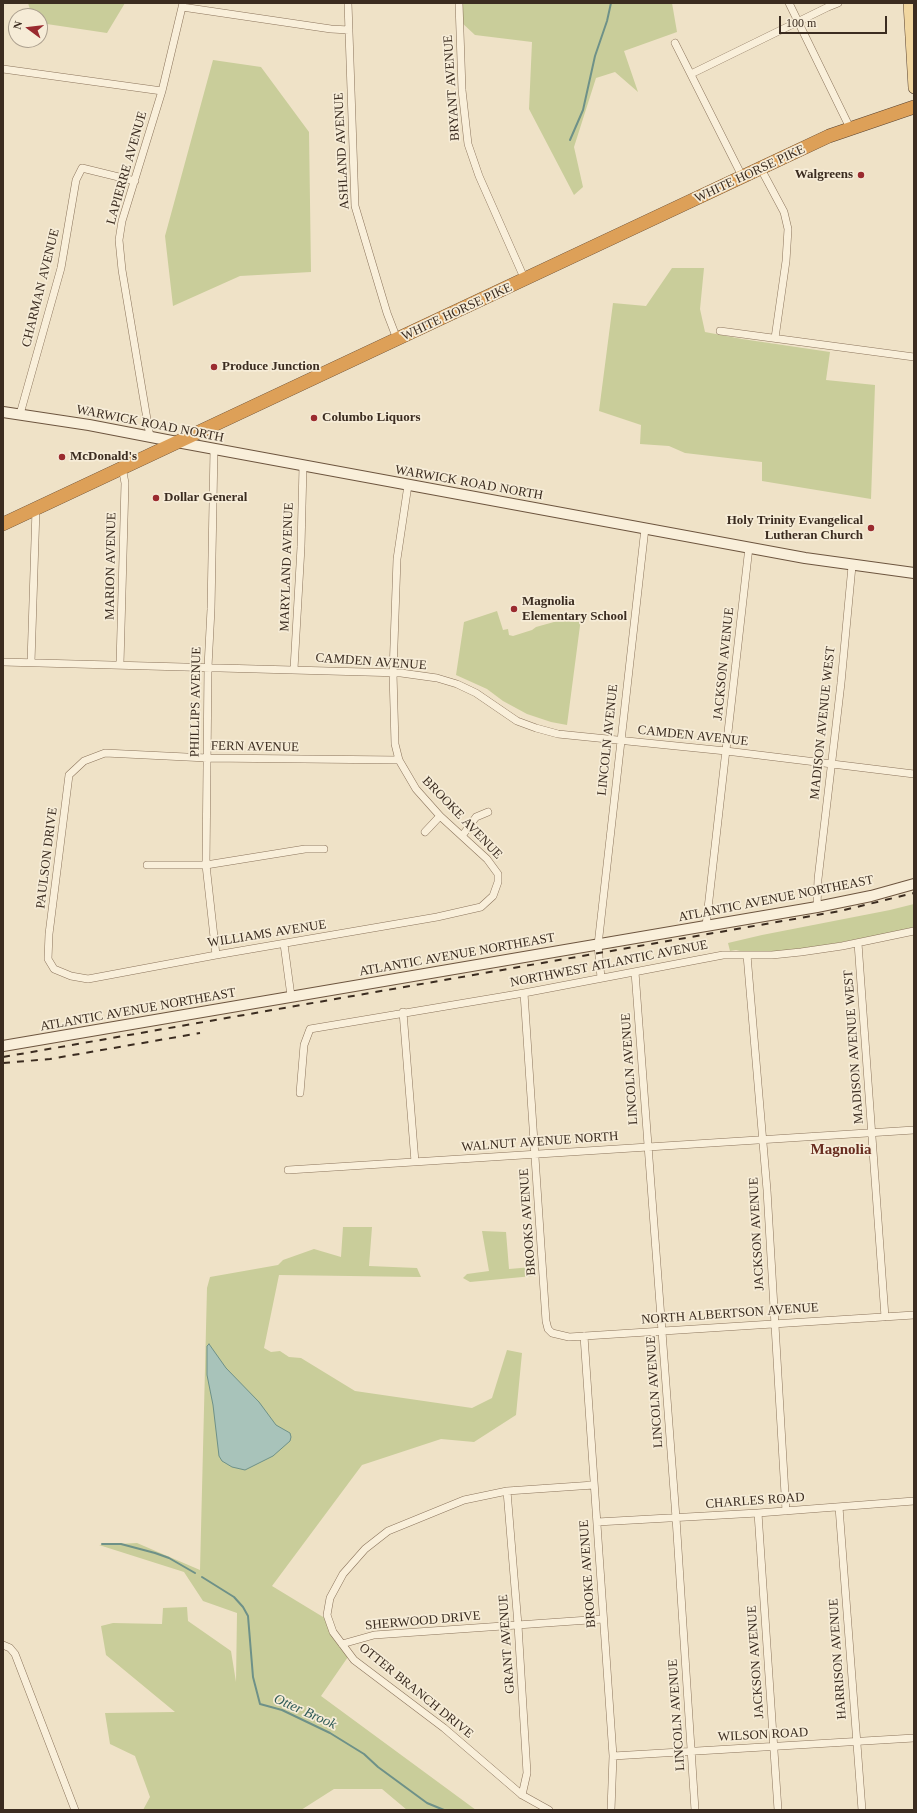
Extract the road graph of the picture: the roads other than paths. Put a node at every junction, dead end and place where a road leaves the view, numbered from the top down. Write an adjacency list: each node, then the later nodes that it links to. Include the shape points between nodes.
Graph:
1 (348, 3): 8 (street, ASHLAND AVENUE)
2 (459, 3): 19 (street, BRYANT AVENUE, via 462,90 468,144 478,176)
3 (789, 3): 7 (street)
4 (838, 3): 7 (street)
5 (909, 3): 12 (main road)
6 (182, 5): 8 (street, via 331,30); 13 (street, LAPIERRE AVENUE)
7 (798, 21): 11 (street); 15 (street)
8 (349, 30): 22 (street, ASHLAND AVENUE, via 355,206)
9 (675, 43): 11 (street)
10 (3, 69): 13 (street)
11 (691, 74): 17 (street)
12 (914, 88)
13 (162, 90): 18 (street, LAPIERRE AVENUE)
14 (914, 107): 15 (highway, WHITE HORSE PIKE)
15 (850, 128): 16 (highway, WHITE HORSE PIKE)
16 (761, 169): 17 (highway, WHITE HORSE PIKE); 21 (street, via 784,212 788,229)
17 (743, 178): 19 (highway, WHITE HORSE PIKE)
18 (135, 181): 25 (street, CHARMAN AVENUE, via 82,168 76,180 61,268); 26 (street, LAPIERRE AVENUE, via 122,221 119,240)
19 (525, 280): 22 (highway, WHITE HORSE PIKE)
20 (720, 331): 21 (street)
21 (775, 338): 23 (street)
22 (397, 339): 27 (highway, WHITE HORSE PIKE)
23 (914, 357)
24 (3, 412): 25 (street, WARWICK ROAD NORTH)
25 (20, 414): 26 (street, WARWICK ROAD NORTH, via 89,424)
26 (150, 437): 27 (street, WARWICK ROAD NORTH)
27 (177, 442): 28 (street, WARWICK ROAD NORTH); 30 (highway, WHITE HORSE PIKE)
28 (214, 449): 29 (street, WARWICK ROAD NORTH); 41 (street, PHILLIPS AVENUE)
29 (303, 466): 31 (street, WARWICK ROAD NORTH); 42 (street, MARYLAND AVENUE, via 302,547)
30 (122, 467): 32 (highway, WHITE HORSE PIKE); 40 (street, MARION AVENUE, via 125,483)
31 (408, 485): 34 (street, WARWICK ROAD NORTH); 43 (street, BROOKE AVENUE, via 398,559)
32 (36, 509): 33 (highway, WHITE HORSE PIKE); 39 (street)
33 (6, 521)
34 (644, 528): 35 (street, WARWICK ROAD NORTH); 44 (street, LINCOLN AVENUE)
35 (749, 547): 36 (street, WARWICK ROAD NORTH); 45 (street, JACKSON AVENUE)
36 (852, 566): 37 (street, WARWICK ROAD NORTH); 49 (street, MADISON AVENUE WEST)
37 (914, 573)
38 (3, 662): 39 (street, CAMDEN AVENUE)
39 (31, 662): 40 (street, CAMDEN AVENUE)
40 (120, 664): 41 (street, CAMDEN AVENUE)
41 (208, 667): 42 (street, CAMDEN AVENUE); 46 (street, PHILLIPS AVENUE)
42 (294, 669): 43 (street, CAMDEN AVENUE)
43 (393, 673): 44 (street, CAMDEN AVENUE, via 437,678 457,684 476,693 517,721 536,728 558,734); 48 (street, BROOKE AVENUE, via 395,744)
44 (620, 740): 45 (street, CAMDEN AVENUE); 65 (street, LINCOLN AVENUE)
45 (726, 751): 49 (street, CAMDEN AVENUE); 61 (street, JACKSON AVENUE)
46 (207, 758): 47 (street, FERN AVENUE, via 105,753); 48 (street, FERN AVENUE); 57 (street, PHILLIPS AVENUE)
47 (88, 759): 68 (street, PAULSON DRIVE, via 69,775 49,934 48,959)
48 (399, 760): 52 (street, BROOKE AVENUE, via 416,789)
49 (831, 763): 50 (street, CAMDEN AVENUE); 60 (street, MADISON AVENUE WEST)
50 (914, 774)
51 (488, 812): 54 (street, via 476,817)
52 (440, 816): 53 (street); 54 (street, BROOKE AVENUE)
53 (425, 832)
54 (462, 836): 59 (street, BROOKE AVENUE, via 487,859 498,874 493,896)
55 (324, 849): 57 (street, via 305,849)
56 (147, 865): 57 (street)
57 (206, 866): 66 (street, PHILLIPS AVENUE)
58 (914, 884): 60 (street, ATLANTIC AVENUE NORTHEAST)
59 (486, 902): 64 (street, WILLIAMS AVENUE, via 481,907 437,917)
60 (817, 907): 61 (street, ATLANTIC AVENUE NORTHEAST)
61 (706, 926): 65 (street, ATLANTIC AVENUE NORTHEAST)
62 (914, 931): 63 (street, NORTHWEST ATLANTIC AVENUE)
63 (858, 943): 67 (street, NORTHWEST ATLANTIC AVENUE, via 772,956); 77 (street, MADISON AVENUE WEST)
64 (284, 944): 66 (street, WILLIAMS AVENUE); 72 (street)
65 (598, 944): 70 (street, LINCOLN AVENUE); 72 (street, ATLANTIC AVENUE NORTHEAST)
66 (216, 955): 68 (street, WILLIAMS AVENUE, via 88,980 71,976 54,969)
67 (747, 955): 69 (street, NORTHWEST ATLANTIC AVENUE, via 723,955); 78 (street, JACKSON AVENUE)
68 (53, 966)
69 (635, 972): 70 (street, NORTHWEST ATLANTIC AVENUE); 79 (street, LINCOLN AVENUE)
70 (601, 978): 71 (street, NORTHWEST ATLANTIC AVENUE)
71 (524, 993): 73 (street, NORTHWEST ATLANTIC AVENUE); 80 (street, BROOKS AVENUE)
72 (292, 996): 74 (street, ATLANTIC AVENUE NORTHEAST)
73 (403, 1012): 75 (street, NORTHWEST ATLANTIC AVENUE, via 310,1029 304,1045); 81 (street)
74 (3, 1046)
75 (300, 1093)
76 (914, 1130): 77 (street, WALNUT AVENUE NORTH)
77 (872, 1133): 78 (street, WALNUT AVENUE NORTH); 84 (street, MADISON AVENUE WEST)
78 (762, 1140): 79 (street, WALNUT AVENUE NORTH); 85 (street, JACKSON AVENUE)
79 (648, 1147): 80 (street, WALNUT AVENUE NORTH); 87 (street, LINCOLN AVENUE)
80 (536, 1154): 81 (street, WALNUT AVENUE NORTH); 86 (street, BROOKS AVENUE, via 546,1322)
81 (415, 1162): 82 (street, WALNUT AVENUE NORTH)
82 (288, 1170)
83 (914, 1315): 84 (street, NORTH ALBERTSON AVENUE)
84 (885, 1317): 85 (street, NORTH ALBERTSON AVENUE)
85 (774, 1324): 87 (street, NORTH ALBERTSON AVENUE); 93 (street, JACKSON AVENUE)
86 (549, 1330): 88 (street, NORTH ALBERTSON AVENUE, via 569,1337)
87 (662, 1331): 88 (street, NORTH ALBERTSON AVENUE); 95 (street, LINCOLN AVENUE)
88 (584, 1336): 89 (street, BROOKE AVENUE)
89 (594, 1485): 90 (street, OTTER BRANCH DRIVE); 96 (street, BROOKE AVENUE)
90 (507, 1491): 98 (street, GRANT AVENUE); 99 (street, OTTER BRANCH DRIVE, via 464,1500 420,1517 388,1531 365,1549 343,1574 330,1598 327,1615 333,1632)
91 (914, 1501): 92 (street, CHARLES ROAD)
92 (839, 1507): 93 (street, CHARLES ROAD); 102 (street, HARRISON AVENUE)
93 (786, 1511): 94 (street, CHARLES ROAD)
94 (758, 1513): 95 (street, CHARLES ROAD); 103 (street, JACKSON AVENUE)
95 (676, 1518): 96 (street, CHARLES ROAD); 104 (street, LINCOLN AVENUE)
96 (597, 1522): 97 (street, BROOKE AVENUE)
97 (603, 1619): 98 (street, SHERWOOD DRIVE); 105 (street, BROOKE AVENUE)
98 (518, 1625): 99 (street, SHERWOOD DRIVE, via 374,1635); 106 (street, GRANT AVENUE, via 527,1773)
99 (342, 1644): 106 (street, OTTER BRANCH DRIVE, via 354,1660 444,1728)
100 (3, 1645): 107 (street, via 10,1648 14,1654)
101 (914, 1738): 102 (street, WILSON ROAD)
102 (857, 1742): 103 (street, WILSON ROAD); 112 (street, HARRISON AVENUE)
103 (774, 1746): 104 (street, WILSON ROAD); 111 (street, JACKSON AVENUE)
104 (691, 1751): 105 (street, WILSON ROAD); 110 (street, LINCOLN AVENUE)
105 (613, 1756): 109 (street, BROOKE AVENUE)
106 (522, 1795): 108 (street, OTTER BRANCH DRIVE)
107 (75, 1810)
108 (549, 1810)
109 (611, 1810)
110 (695, 1810)
111 (778, 1810)
112 (862, 1810)

